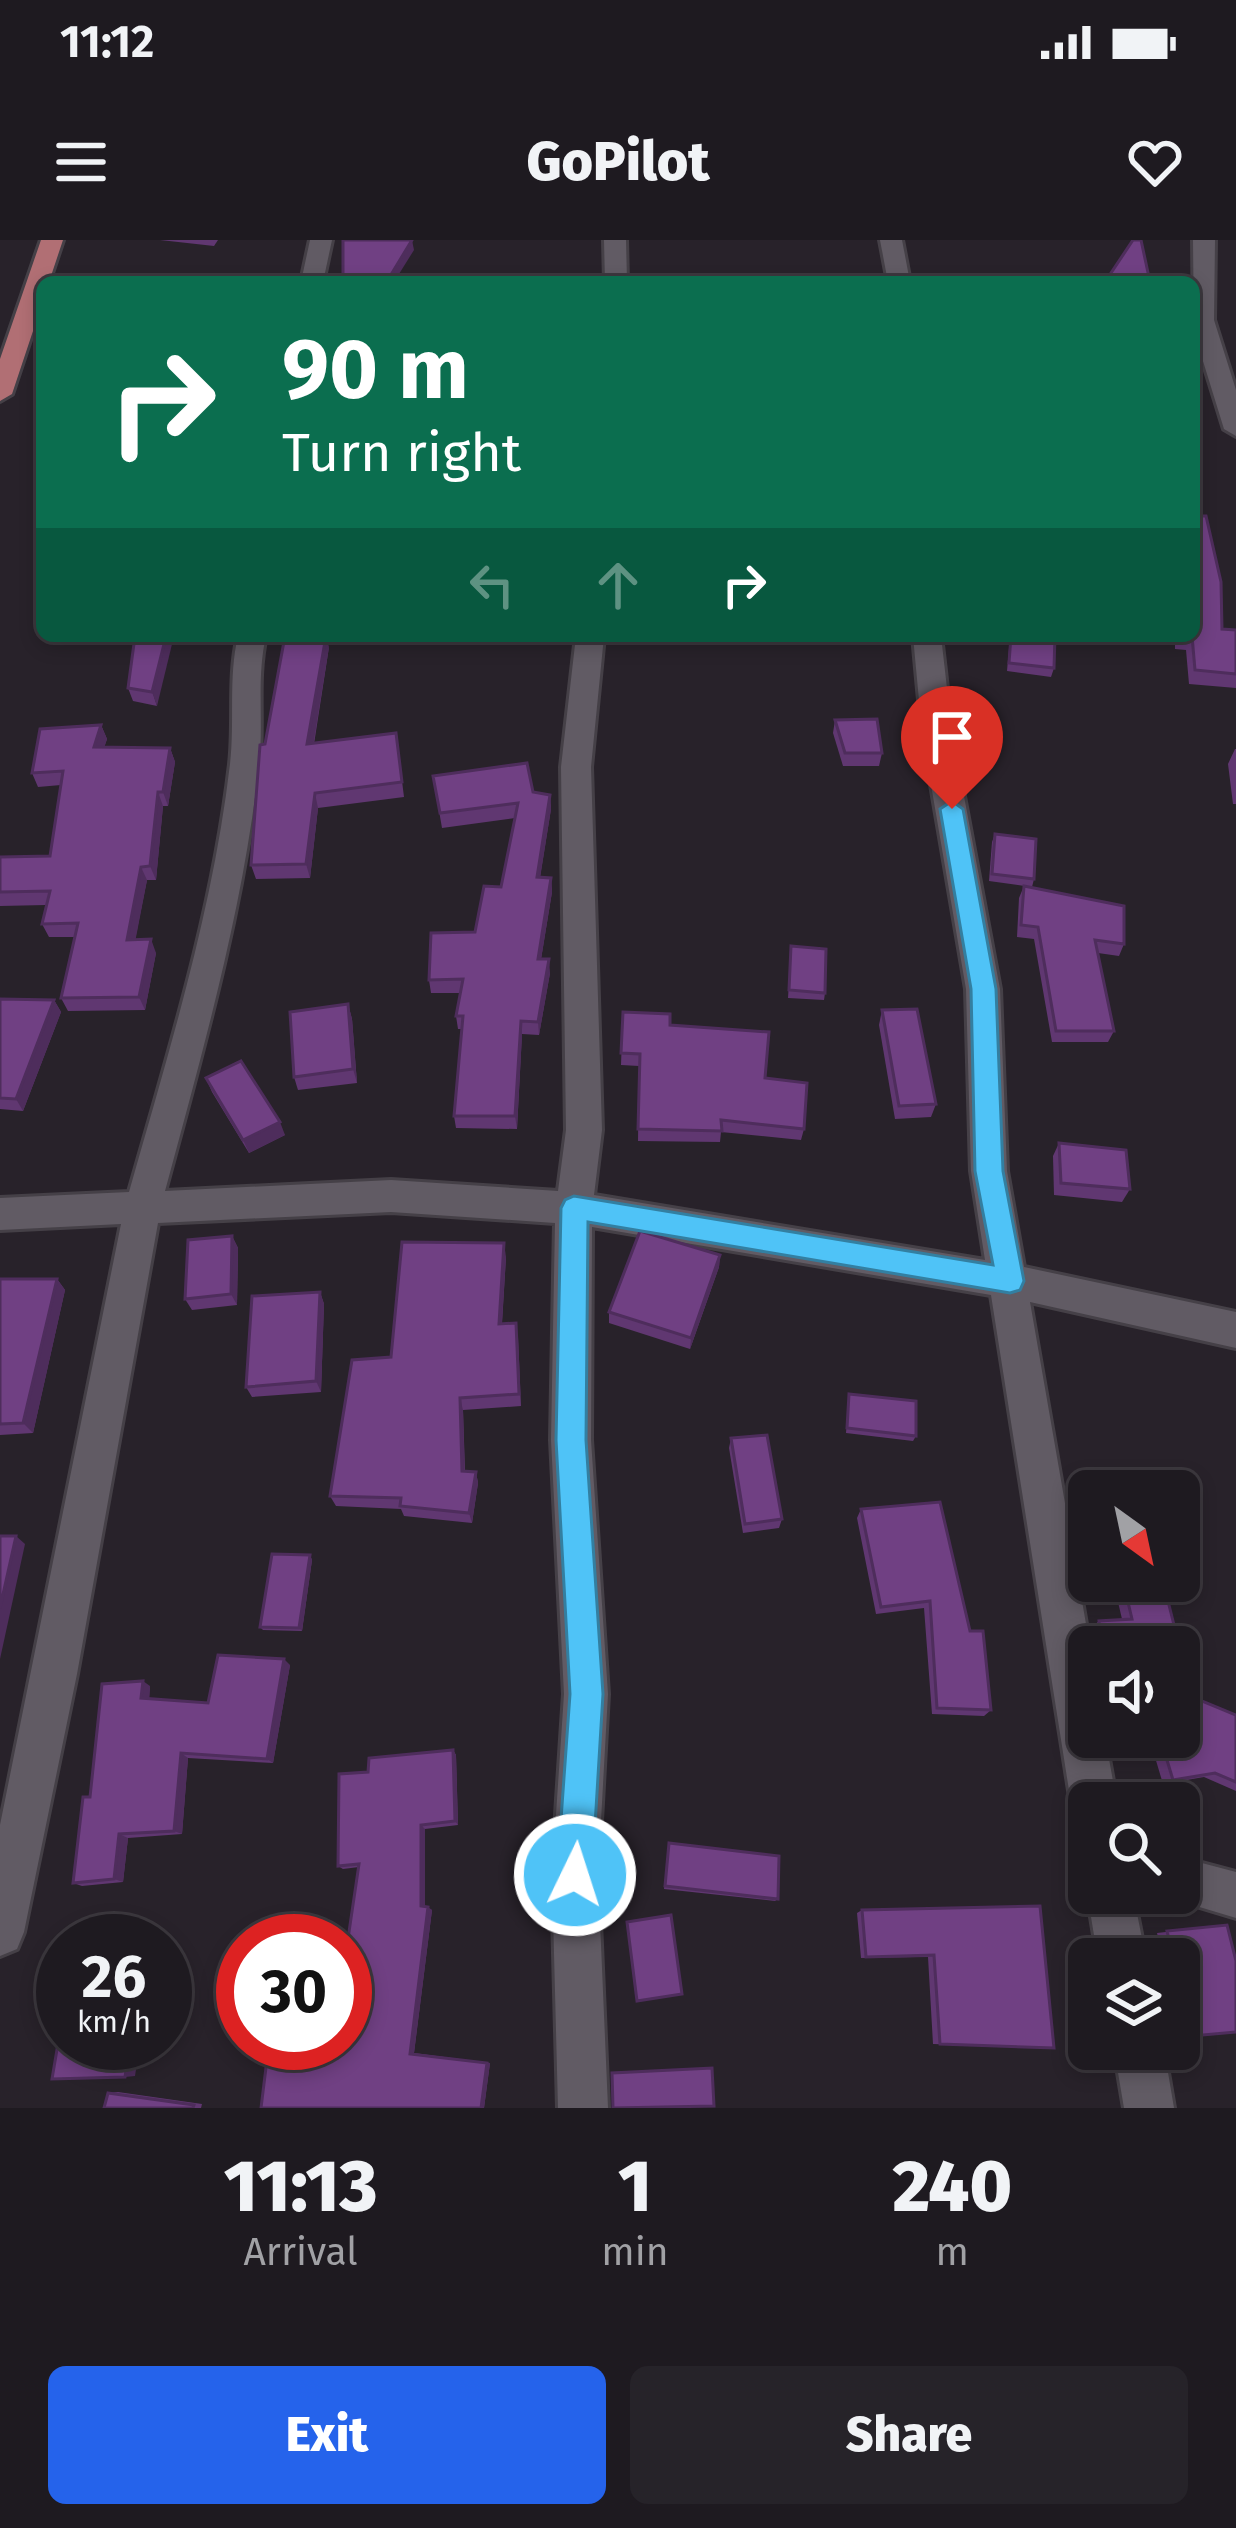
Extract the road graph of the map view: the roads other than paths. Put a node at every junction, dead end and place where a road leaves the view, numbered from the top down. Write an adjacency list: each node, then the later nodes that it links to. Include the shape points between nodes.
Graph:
1 (52, 240): 6 (main road)
2 (321, 240): 7 (street)
3 (615, 240): 8 (street)
4 (891, 240): 9 (street)
5 (1204, 240): 12 (street, via 1211,300 1204,331)
6 (40, 276)
7 (313, 276)
8 (616, 276)
9 (898, 276)
10 (36, 287): 11 (main road)
11 (0, 394)
12 (1236, 429)
13 (251, 642): 16 (street, via 245,762 208,972)
14 (589, 642): 17 (street, via 576,767 584,1130)
15 (928, 642): 19 (street, via 983,989 989,1171)
16 (142, 1206): 17 (street, via 391,1196); 18 (street); 24 (street)
17 (574, 1208): 19 (street); 26 (street, via 571,1440 586,1694 575,1875)
18 (0, 1214)
19 (1010, 1281): 20 (street); 21 (street)
20 (1236, 1330)
21 (1090, 1782)
22 (1200, 1886): 23 (street)
23 (1236, 1895)
24 (0, 1932)
25 (1142, 2070): 27 (street)
26 (583, 2108)
27 (1149, 2108)

